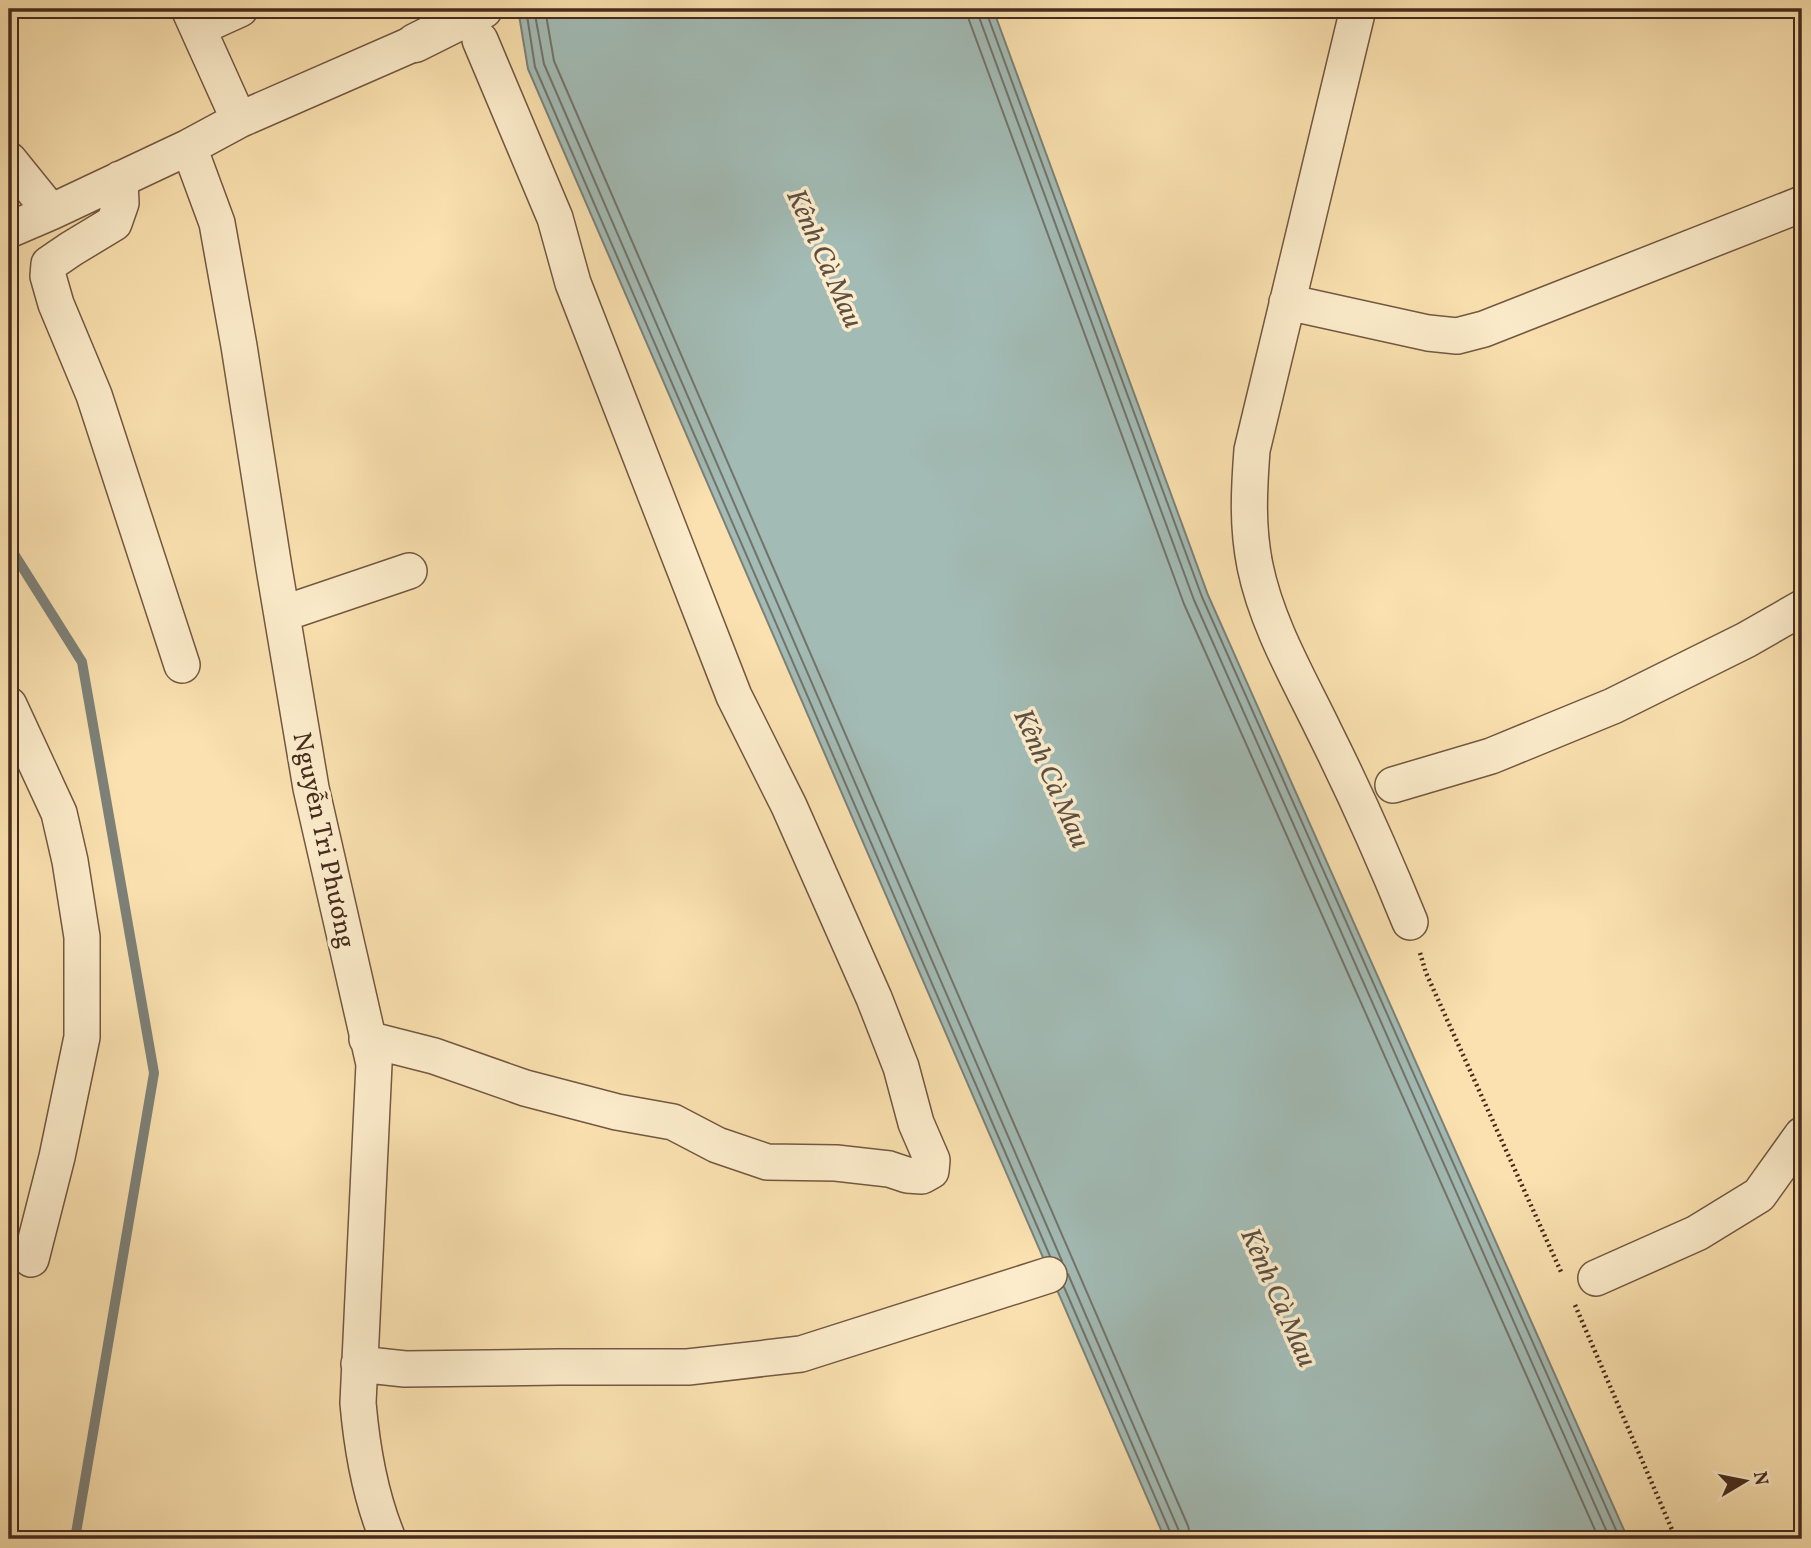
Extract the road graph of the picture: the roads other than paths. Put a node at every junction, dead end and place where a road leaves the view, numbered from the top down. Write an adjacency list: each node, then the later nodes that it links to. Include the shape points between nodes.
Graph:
1 (240, 9): 3 (street)
2 (1358, 9): 13 (street)
3 (193, 18): 6 (street)
4 (482, 24): 5 (street); 21 (street, via 555,218 573,283 734,696 789,806 874,998 932,1160 931,1171 922,1176 836,1163 767,1162 717,1146 673,1122 525,1088 434,1056)
5 (415, 43): 6 (street)
6 (239, 120): 7 (street)
7 (190, 146): 9 (street); 16 (street, Nguyễn Tri Phương, via 217,223)
8 (9, 160): 11 (street)
9 (120, 179): 11 (street); 17 (street, via 121,204 114,223 49,264 48,276 94,395)
10 (1802, 204): 13 (street, via 1457,336)
11 (51, 212): 12 (street)
12 (9, 230)
13 (1287, 302): 20 (street, via 1252,450 1248,526 1255,567 1281,642 1366,816)
14 (408, 571): 16 (street)
15 (1802, 608): 19 (street, via 1614,706 1491,756)
16 (282, 614): 21 (street, Nguyễn Tri Phương, via 312,788)
17 (182, 665)
18 (9, 705): 23 (street, via 59,813 82,937 82,1037)
19 (1393, 785)
20 (1410, 922)
21 (367, 1039): 26 (street, Nguyễn Tri Phương, via 374,1064)
22 (1802, 1135): 25 (street, via 1759,1195 1697,1233)
23 (31, 1259)
24 (1049, 1275): 26 (street, via 801,1354 688,1367 405,1369)
25 (1577, 1285)
26 (359, 1364): 27 (street, Nguyễn Tri Phương, via 362,1447)
27 (387, 1539)

